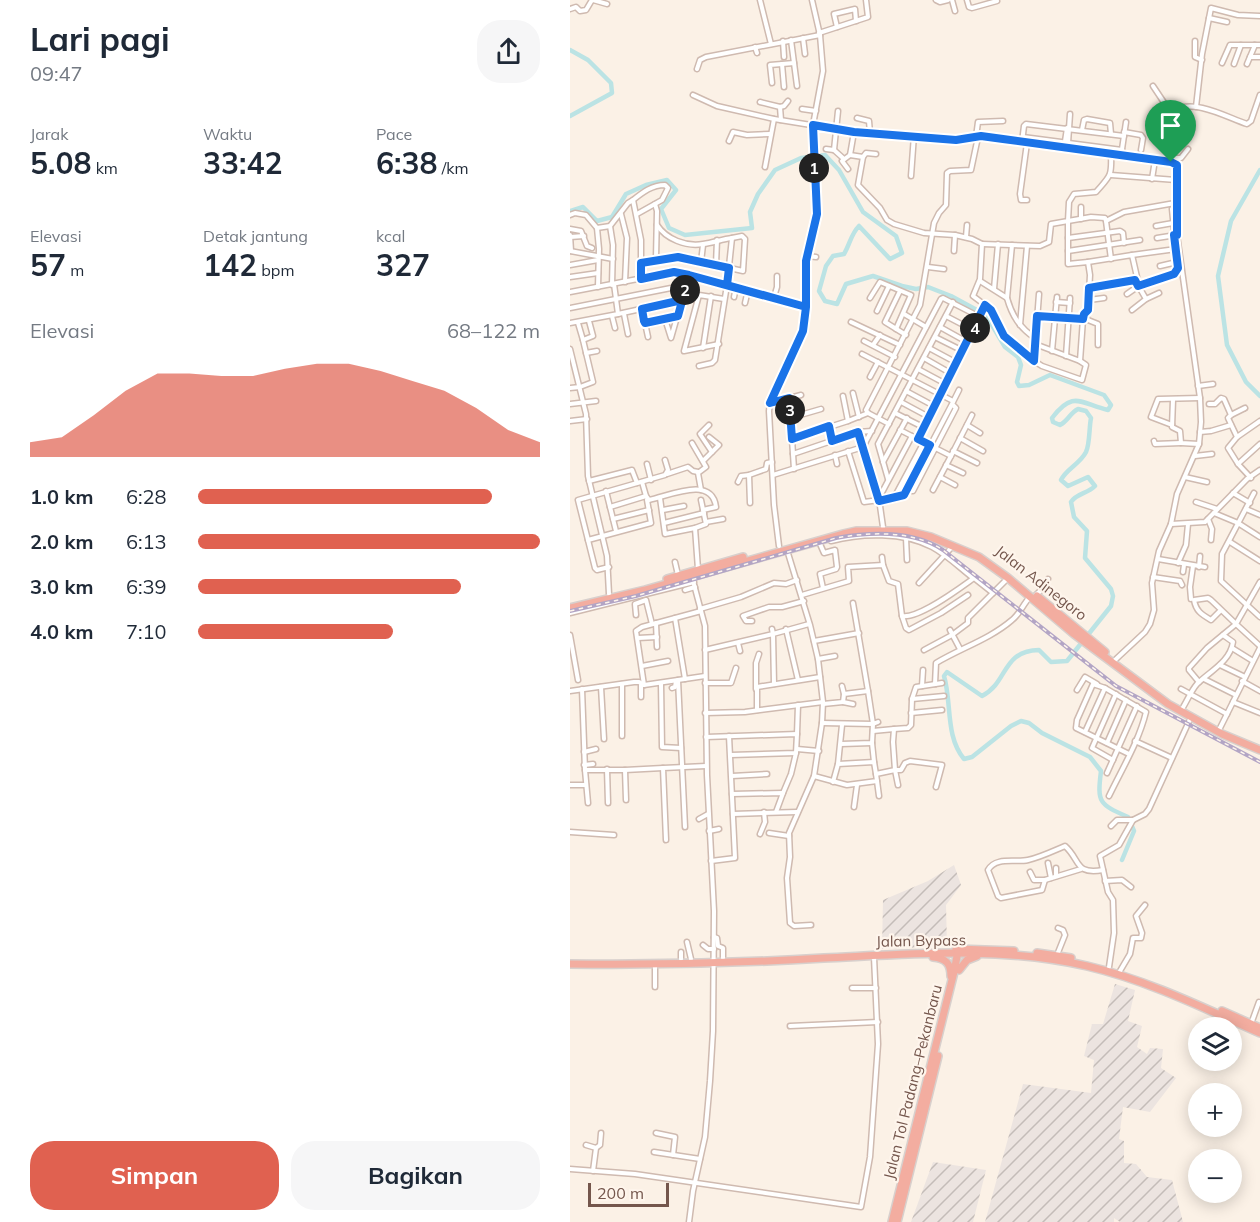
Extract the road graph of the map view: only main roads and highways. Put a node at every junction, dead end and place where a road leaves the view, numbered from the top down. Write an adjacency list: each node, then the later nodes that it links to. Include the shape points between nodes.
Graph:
1 (818, 539): 2 (highway); 3 (highway, via 856,531 907,531 979,557); 3 (highway, Jalan Adinegoro, via 856,527 927,531 988,558)
2 (785, 549): 4 (highway); 4 (highway, via 694,582)
3 (1017, 582): 5 (highway, Jalan Adinegoro)
4 (570, 606)
5 (1092, 644): 6 (highway, Jalan Adinegoro); 6 (highway, Jalan Adinegoro)
6 (1134, 678): 7 (highway, Jalan Adinegoro, via 1182,709); 7 (highway, Jalan Adinegoro, via 1191,717)
7 (1260, 748)
8 (960, 951): 9 (highway, Jalan Bypass); 10 (highway, Jalan Bypass); 11 (highway, Jalan Bypass); 14 (highway, Jalan Tol Padang–Pekanbaru); 15 (highway, Jalan Tol Padang–Pekanbaru); 16 (highway, Jalan Bypass, via 1024,951 1109,968 1164,986)
9 (997, 954): 14 (highway, via 971,957); 17 (highway, Jalan Bypass, via 1055,960 1114,973)
10 (849, 955): 11 (highway, Jalan Bypass); 12 (highway, Jalan Bypass); 12 (highway, Jalan Bypass)
11 (913, 955): 15 (highway, via 945,960 951,970)
12 (714, 960): 13 (highway, Jalan Bypass, via 655,964); 13 (highway, Jalan Bypass, via 681,956)
13 (570, 962)
14 (959, 970): 19 (highway, Jalan Tol Padang–Pekanbaru)
15 (950, 988): 18 (highway, Jalan Tol Padang–Pekanbaru)
16 (1260, 1028)
17 (1260, 1033)
18 (892, 1222)
19 (897, 1222)

